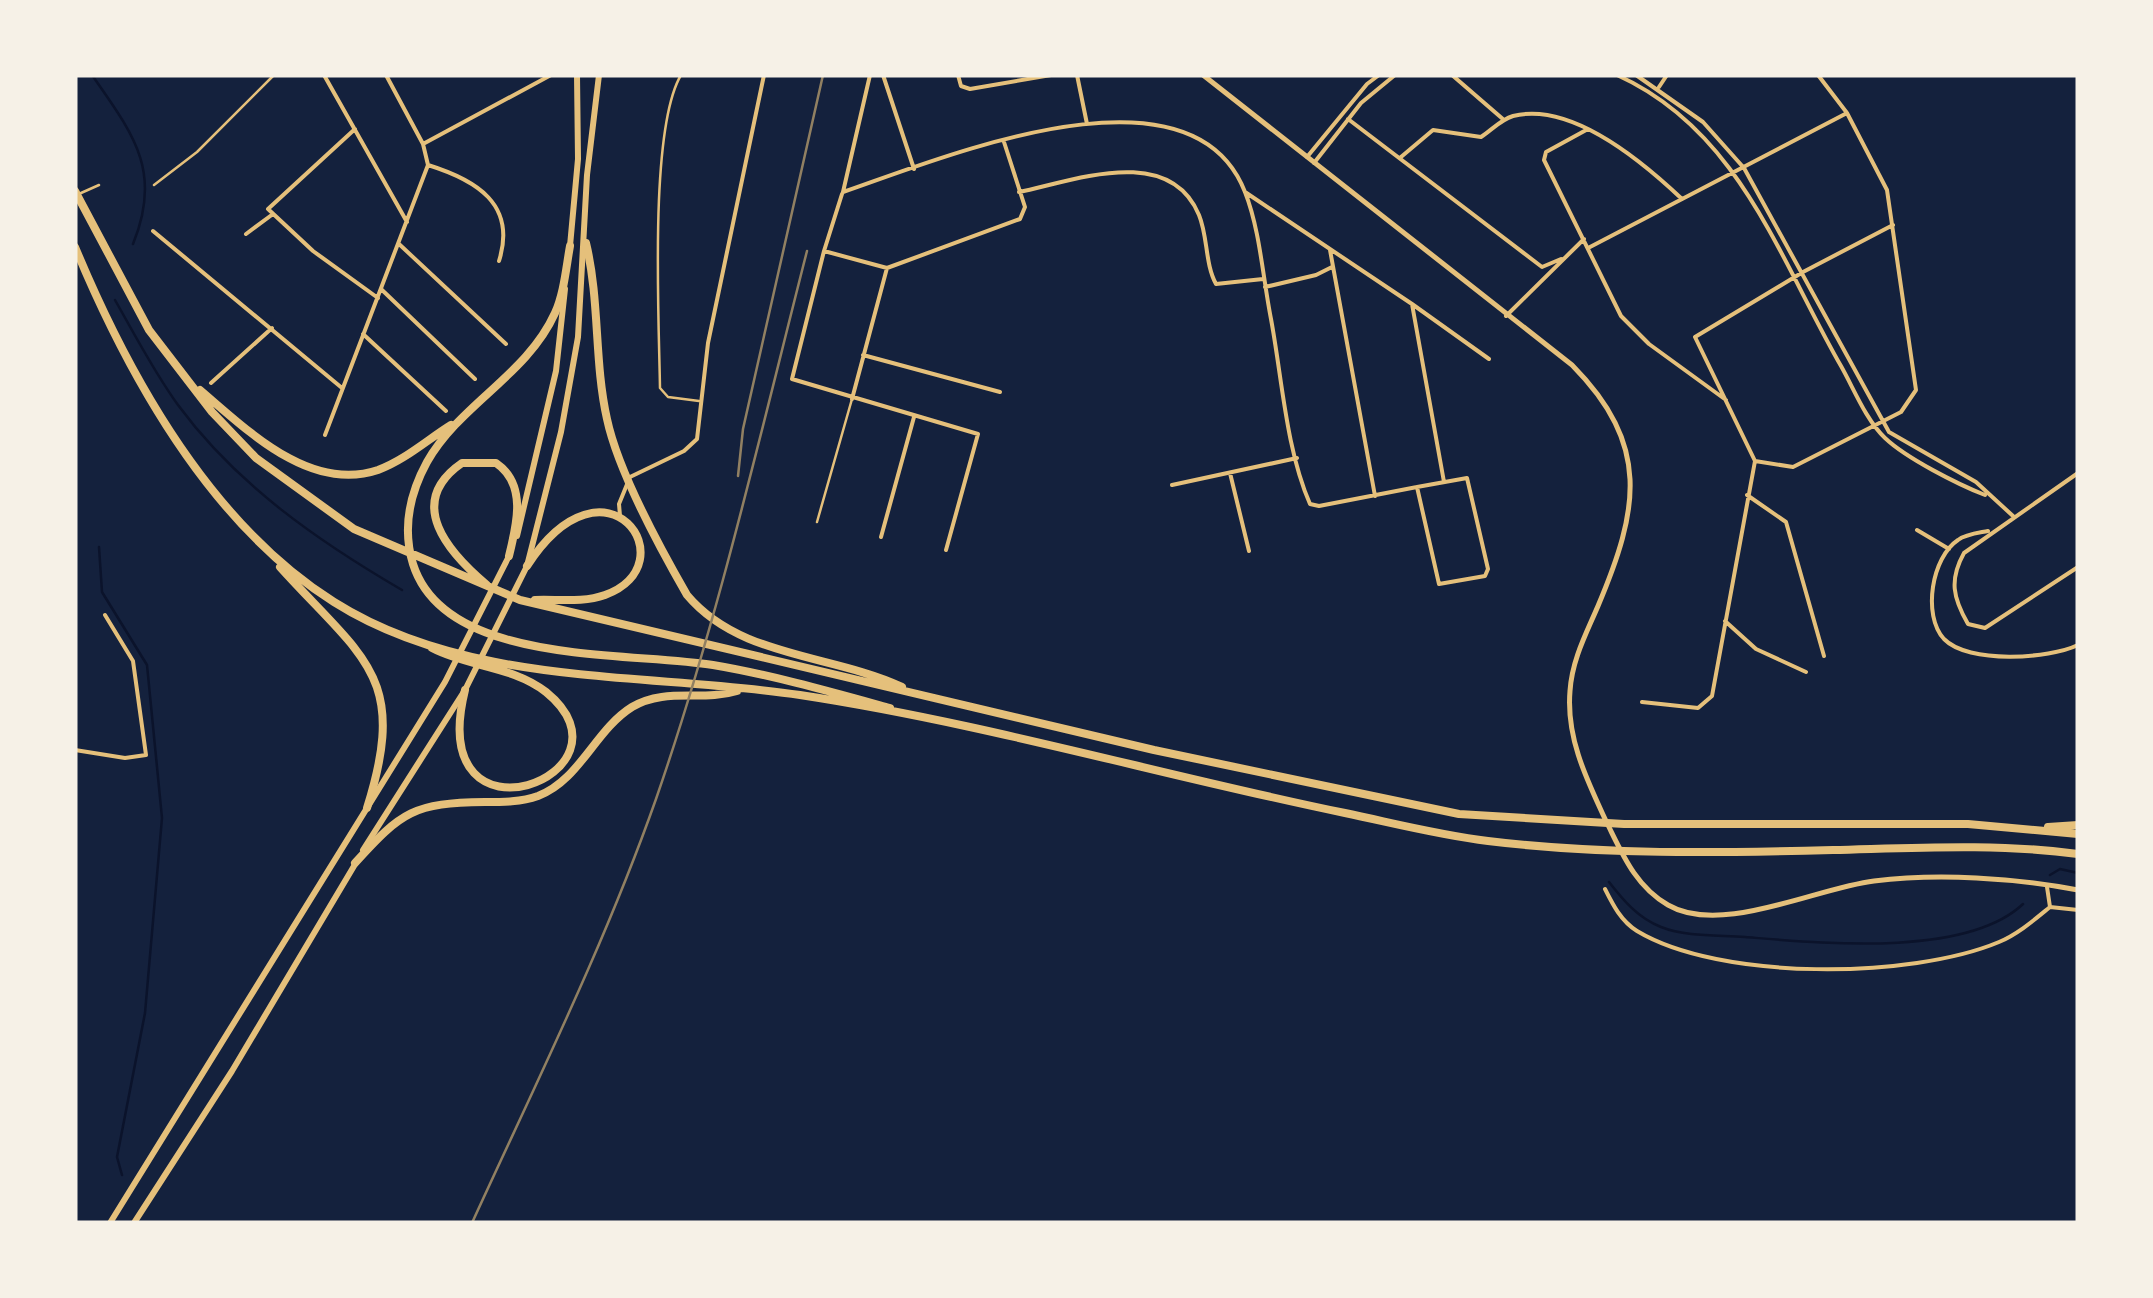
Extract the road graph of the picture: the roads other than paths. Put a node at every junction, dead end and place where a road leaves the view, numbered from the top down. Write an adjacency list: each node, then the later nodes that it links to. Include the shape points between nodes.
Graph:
1 (274, 75): 40 (street, via 198,152)
2 (324, 75): 29 (street)
3 (386, 75): 32 (street)
4 (551, 75): 32 (street)
5 (578, 75): 55 (main road)
6 (592, 75): 23 (street)
7 (600, 75): 23 (main road)
8 (681, 75): 85 (street, via 668,120 658,232 660,388 668,397)
9 (764, 75): 85 (street)
10 (870, 75): 42 (street)
11 (883, 75): 38 (street)
12 (958, 75): 13 (street, via 970,90)
13 (1051, 75)
14 (1077, 75): 28 (street)
15 (1204, 75): 33 (street)
16 (1380, 75): 33 (street)
17 (1395, 75): 26 (street)
18 (1452, 75): 27 (street)
19 (1618, 75): 39 (street, via 1688,119)
20 (1636, 75): 24 (street)
21 (1668, 75): 24 (street)
22 (1818, 75): 25 (street)
23 (595, 84): 53 (main road)
24 (1659, 88): 37 (street, via 1703,122)
25 (1848, 113): 37 (street); 49 (street, via 1887,190)
26 (1348, 119): 34 (street); 35 (street)
27 (1504, 120): 30 (street, via 1536,116); 34 (street, via 1481,137 1433,130)
28 (1086, 124): 31 (street); 44 (street, via 1121,120 1174,127 1211,148)
29 (355, 129): 47 (street, via 268,209); 48 (street)
30 (1588, 129): 46 (street, via 1634,155); 52 (street, via 1546,152 1544,160)
31 (1004, 142): 38 (street); 43 (street)
32 (423, 144): 36 (street)
33 (1308, 157): 35 (street)
34 (1401, 157): 60 (street, via 1542,267)
35 (1314, 163): 71 (street)
36 (428, 165): 48 (street); 61 (street, via 483,190 503,229)
37 (1744, 168): 39 (street); 64 (street)
38 (914, 169): 42 (street)
39 (1736, 172): 46 (street); 65 (street)
40 (154, 185)
41 (99, 186): 45 (street)
42 (843, 192): 59 (street)
43 (1019, 192): 63 (street, via 1025,207 1020,219); 66 (street, via 1114,172 1150,174 1179,191 1198,214 1216,284)
44 (1245, 192): 57 (street); 66 (street)
45 (75, 194): 80 (highway, via 124,288)
46 (1682, 199): 58 (street)
47 (273, 214): 51 (street); 69 (street)
48 (407, 222): 54 (street)
49 (1893, 225): 64 (street); 90 (street, via 1918,378 1901,412)
50 (153, 231): 72 (street)
51 (246, 234)
52 (1584, 238): 58 (street); 60 (street)
53 (586, 243): 96 (highway, via 596,284 606,416); 113 (main road, via 571,380)
54 (399, 244): 68 (street); 76 (street)
55 (570, 246): 88 (highway, via 560,300 536,346); 112 (main road, via 556,371 532,486)
56 (75, 247): 111 (highway, via 155,408)
57 (1329, 247): 62 (street); 70 (street)
58 (1590, 248): 86 (street, via 1633,330)
59 (824, 251): 63 (street); 84 (street, via 792,381)
60 (1561, 259): 71 (street)
61 (499, 261)
62 (1334, 266): 67 (street); 101 (street)
63 (887, 268): 77 (street)
64 (1803, 272): 65 (street); 74 (street)
65 (1794, 278): 75 (street); 86 (street, via 1696,337)
66 (1263, 279): 67 (street)
67 (1265, 286): 92 (street)
68 (381, 289): 69 (street); 79 (street)
69 (378, 298): 73 (street)
70 (1412, 304): 78 (street); 97 (street)
71 (1506, 316): 135 (street, via 1592,386 1627,450 1630,512 1576,657 1569,717 1600,806 1639,881 1669,906 1706,915 1875,881)
72 (272, 328): 81 (street); 82 (street)
73 (363, 334): 82 (street); 87 (street)
74 (1837, 337): 75 (street); 90 (street)
75 (1827, 342): 90 (street)
76 (506, 344)
77 (864, 355): 83 (street); 84 (street)
78 (1489, 359)
79 (475, 379)
80 (190, 382): 88 (highway, via 264,443 343,475 395,462); 115 (highway, via 230,433 282,480 390,548)
81 (211, 383)
82 (342, 388): 91 (street)
83 (1000, 392)
84 (852, 399): 89 (street); 104 (street)
85 (699, 401): 96 (street, via 693,446)
86 (1730, 402): 93 (street)
87 (446, 411)
88 (464, 417): 127 (highway, via 428,460 407,529 424,590 471,629 553,647 714,665)
89 (914, 417): 107 (street); 109 (street, via 978,434)
90 (1878, 424): 93 (street, via 1793,467); 102 (street, via 1886,439)
91 (325, 435)
92 (1297, 458): 94 (street); 101 (street, via 1310,504)
93 (1756, 460): 100 (street)
94 (1230, 473): 98 (street); 110 (street)
95 (2078, 473): 102 (street)
96 (630, 477): 103 (street); 125 (highway, via 686,595 717,624)
97 (1444, 482): 99 (street); 99 (street, via 1470,480 1485,576 1439,584)
98 (1172, 485)
99 (1418, 487): 101 (street)
100 (1747, 494): 118 (street); 121 (street, via 1786,522)
101 (1375, 496)
102 (2013, 516): 106 (street)
103 (620, 517): 113 (highway, via 603,511 576,517 549,534); 116 (highway, via 640,546 628,582 592,599)
104 (817, 522)
105 (1917, 530): 108 (street)
106 (1992, 530): 108 (street); 114 (street, via 1955,568 1955,598 1976,628)
107 (880, 537)
108 (1948, 549): 120 (street, via 1936,572 1932,606 1946,641 1967,651 2040,658)
109 (946, 550)
110 (1249, 550)
111 (271, 556): 119 (highway, via 335,602); 129 (highway, via 354,648 379,690 385,737)
112 (509, 556): 115 (highway, via 518,505 513,480 496,463 462,463 439,489 436,523 454,554); 129 (main road, via 445,682)
113 (527, 566): 124 (main road)
114 (2078, 567)
115 (494, 591): 116 (highway)
116 (520, 600): 125 (highway)
117 (105, 614): 128 (street, via 133,661 146,755)
118 (1725, 621): 122 (street, via 1756,648); 126 (street, via 1711,698 1698,708)
119 (419, 642): 123 (highway, via 572,672); 124 (highway, via 518,676 550,695 571,733 554,774 513,790 478,774 463,753 458,728)
120 (2078, 645)
121 (1824, 656)
122 (1806, 672)
123 (744, 688): 127 (highway); 134 (highway, via 644,702 615,721 553,788 518,801 420,806 397,818)
124 (465, 690): 134 (main road)
125 (920, 695): 131 (highway, via 1399,804 1507,820)
126 (1642, 702)
127 (962, 727): 133 (highway, via 1432,833 1612,850 1968,847)
128 (75, 750)
129 (366, 808): 140 (main road)
130 (2078, 825): 131 (highway)
131 (2032, 828): 132 (highway)
132 (2078, 834)
133 (2078, 854)
134 (355, 864): 141 (main road)
135 (2047, 885): 137 (street); 138 (street)
136 (1605, 889): 138 (street, via 1634,929 1658,941 1722,958 1831,970 1900,964 1997,943)
137 (2078, 890)
138 (2050, 907): 139 (street)
139 (2078, 910)
140 (110, 1223)
141 (134, 1223)

